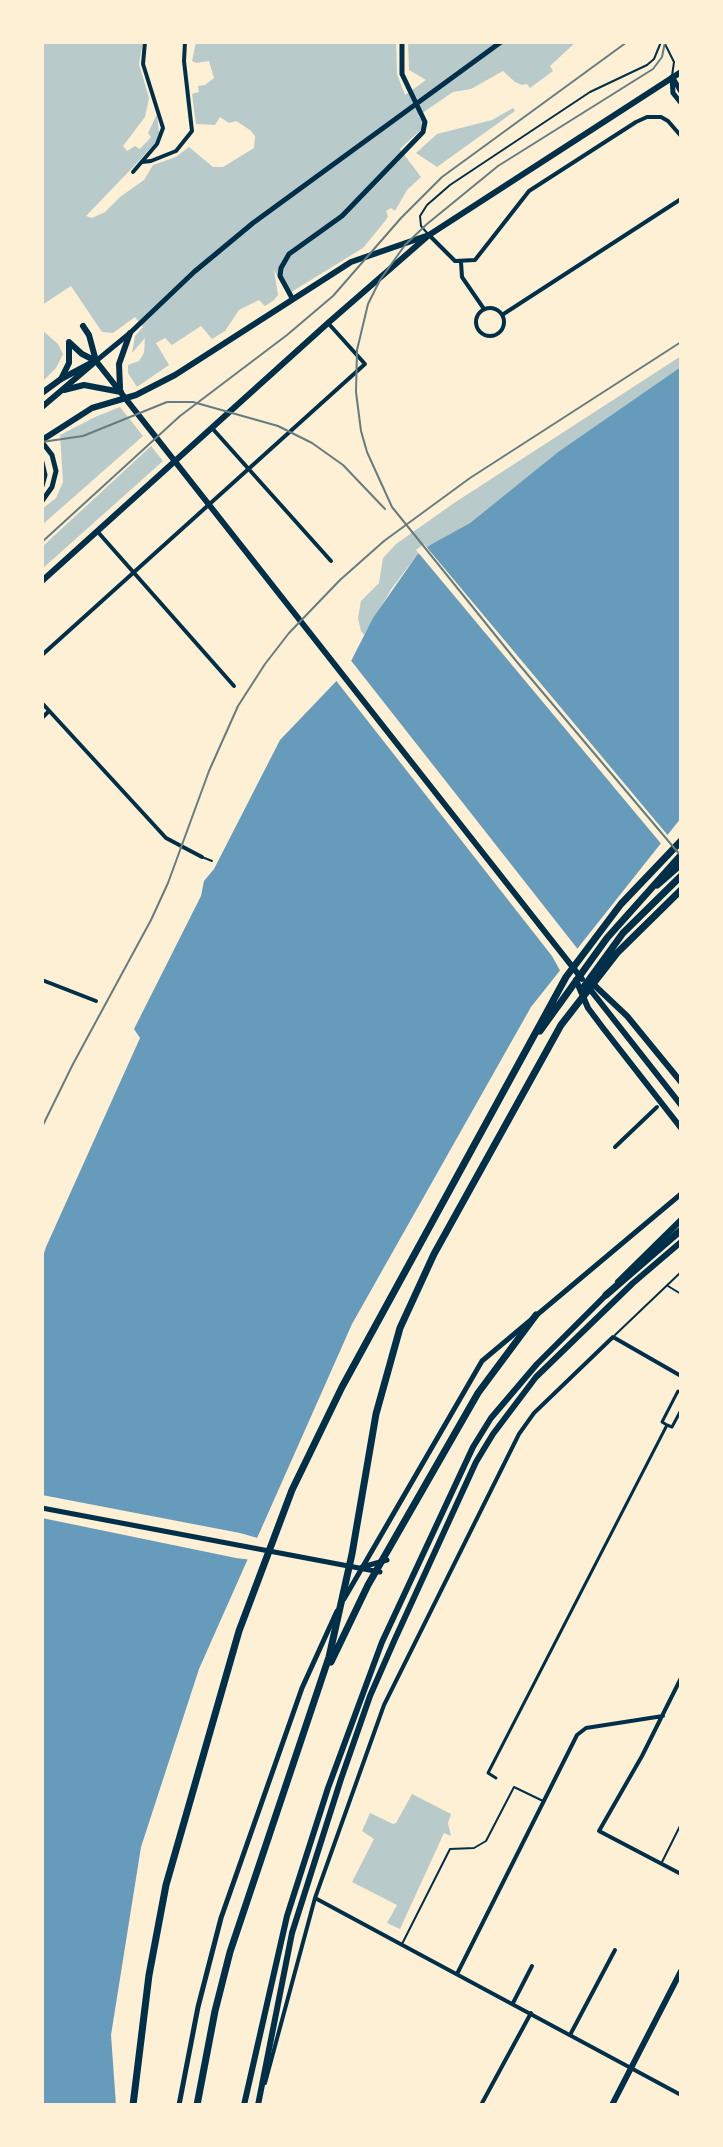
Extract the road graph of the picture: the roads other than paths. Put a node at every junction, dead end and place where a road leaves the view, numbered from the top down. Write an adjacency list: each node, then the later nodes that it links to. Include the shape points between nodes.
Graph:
1 (145, 42): 12 (street, via 143,64 163,128)
2 (185, 42): 12 (street, via 192,131 176,151)
3 (402, 42): 17 (main road, via 402,74 425,122 423,132 342,216 289,254 280,276)
4 (501, 42): 22 (main road, via 227,244)
5 (662, 42): 7 (lane, via 674,62); 15 (lane, via 647,65 590,92 450,185 420,216)
6 (681, 72): 7 (main road)
7 (672, 77): 8 (main road); 9 (main road); 10 (main road, via 673,93); 15 (main road)
8 (681, 82)
9 (681, 92)
10 (681, 103)
11 (681, 136): 16 (street, via 664,118 643,118 529,191 475,260)
12 (142, 162): 13 (street)
13 (133, 172)
14 (681, 199): 19 (street)
15 (429, 235): 16 (street); 17 (main road, via 351,262); 20 (main road)
16 (461, 262): 18 (street, via 462,277)
17 (292, 298): 30 (main road, via 175,375 136,395 92,408)
18 (484, 309): 19 (street); 19 (street, via 477,320 484,334 500,331)
19 (502, 315)
20 (328, 323): 29 (main road); 32 (street, via 365,364)
21 (83, 326): 23 (main road)
22 (130, 333): 23 (main road); 26 (main road, via 119,365)
23 (96, 361): 24 (main road); 24 (main road, via 68,340 69,363); 25 (main road); 26 (main road)
24 (61, 379): 27 (main road)
25 (64, 390): 26 (main road, via 94,385); 28 (main road)
26 (121, 392): 52 (main road)
27 (42, 393)
28 (42, 407)
29 (212, 428): 32 (street); 35 (main road)
30 (42, 441): 34 (main road, via 55,475)
31 (42, 462): 33 (main road)
32 (250, 469): 36 (street); 37 (street)
33 (42, 486)
34 (42, 501)
35 (97, 531): 37 (street); 38 (main road)
36 (331, 561)
37 (135, 572): 39 (street); 40 (street)
38 (42, 581)
39 (42, 655)
40 (234, 686)
41 (42, 703): 42 (street)
42 (49, 711): 43 (street); 46 (street, via 170,842)
43 (42, 718)
44 (681, 841): 56 (highway, via 584,952)
45 (681, 855): 51 (highway)
46 (202, 857): 47 (lane)
47 (212, 861)
48 (681, 864): 51 (highway)
49 (681, 876): 55 (highway, via 612,946)
50 (681, 890): 55 (highway, via 617,953)
51 (624, 917): 56 (highway, via 576,977)
52 (571, 965): 57 (main road, via 613,1001); 58 (main road); 60 (main road, via 588,1008)
53 (42, 980): 54 (street)
54 (96, 1001)
55 (561, 1025): 81 (highway, via 421,1280 390,1360 373,1424 345,1591)
56 (515, 1069): 99 (highway, via 325,1420 264,1559 166,1885)
57 (681, 1082)
58 (681, 1105)
59 (657, 1107): 61 (street)
60 (681, 1128)
61 (615, 1147)
62 (681, 1194): 70 (main road)
63 (681, 1220): 69 (main road)
64 (681, 1230): 69 (highway)
65 (681, 1242): 103 (main road, via 536,1377 476,1462 370,1696 341,1779 292,1933)
66 (681, 1272): 67 (lane)
67 (667, 1286): 68 (lane); 71 (lane)
68 (681, 1294)
69 (606, 1295): 102 (main road, via 491,1418 382,1642 287,1916)
70 (536, 1315): 78 (main road, via 479,1366); 81 (highway, via 485,1382 409,1512)
71 (613, 1337): 72 (street); 88 (street, via 519,1434 384,1705)
72 (681, 1376)
73 (681, 1393): 75 (street, via 662,1422)
74 (681, 1410): 75 (street, via 672,1427)
75 (667, 1425): 83 (street, via 488,1773)
76 (42, 1508): 78 (main road)
77 (387, 1560): 78 (main road)
78 (361, 1568): 79 (main road); 100 (main road, via 309,1668 230,1890 204,1977)
79 (380, 1572)
80 (681, 1678): 82 (street)
81 (320, 1686): 101 (highway, via 230,1952)
82 (663, 1716): 84 (street, via 582,1729); 86 (street, via 599,1831)
83 (496, 1778)
84 (545, 1801): 89 (lane, via 514,1787 486,1841 474,1848 450,1849); 93 (street)
85 (681, 1824): 86 (lane)
86 (661, 1864): 87 (street)
87 (681, 1874)
88 (315, 1898): 89 (street); 103 (street)
89 (402, 1944): 93 (street)
90 (615, 1950): 96 (street)
91 (532, 1966): 94 (street)
92 (681, 1971): 97 (main road)
93 (457, 1974): 94 (street)
94 (512, 2004): 95 (street)
95 (531, 2013): 96 (street); 104 (street)
96 (570, 2035): 97 (street)
97 (632, 2068): 98 (street); 105 (main road)
98 (681, 2095)
99 (133, 2100)
100 (179, 2105)
101 (197, 2105)
102 (244, 2105)
103 (259, 2105)
104 (481, 2105)
105 (612, 2105)

